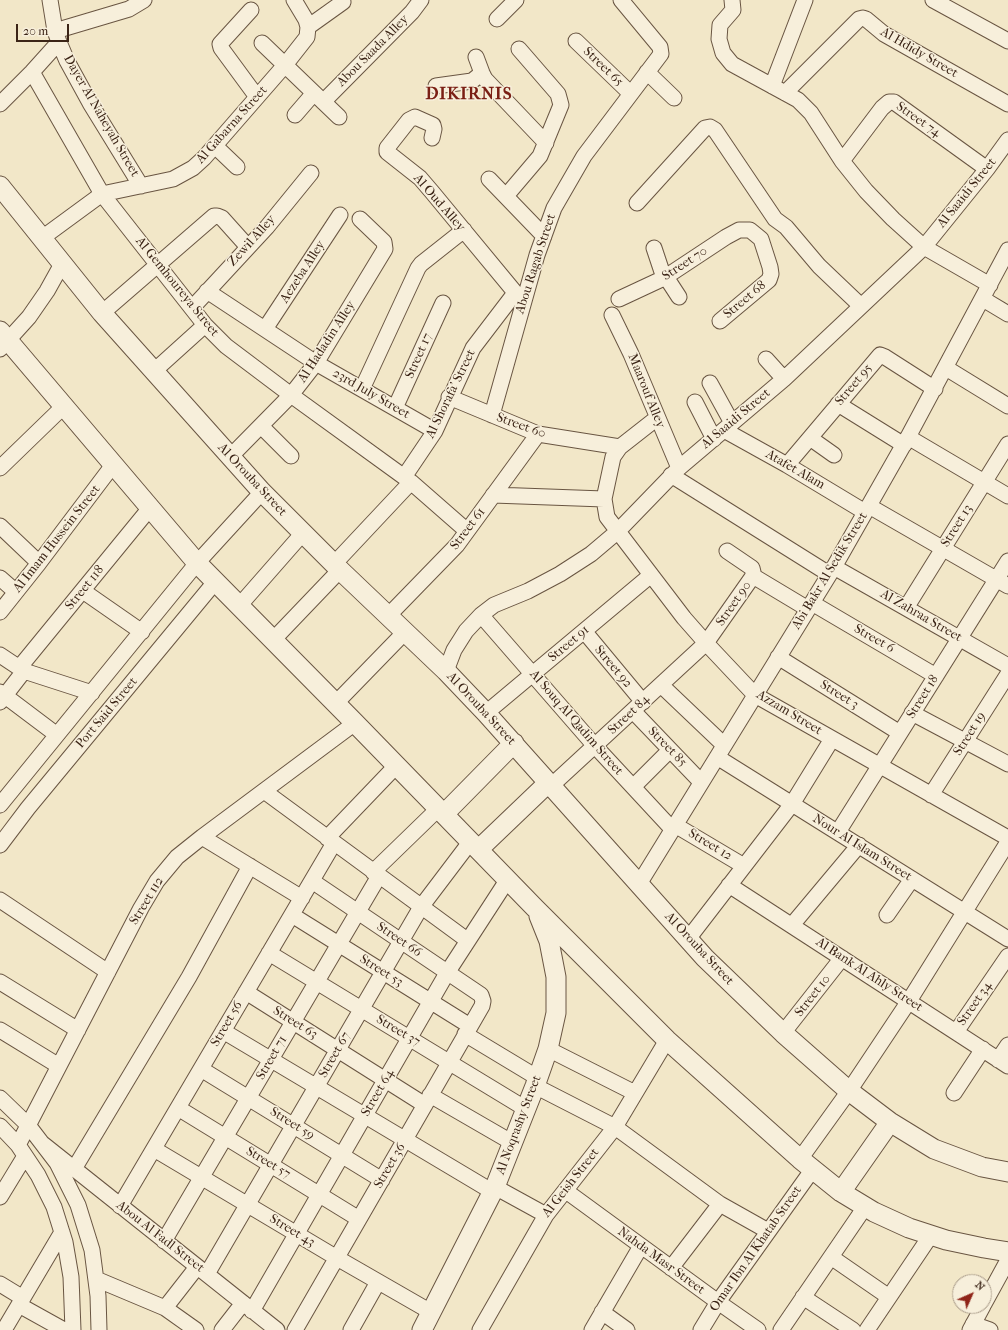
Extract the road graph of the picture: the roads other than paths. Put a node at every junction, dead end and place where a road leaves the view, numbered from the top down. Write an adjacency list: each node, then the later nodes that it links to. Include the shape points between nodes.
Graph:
1 (50, 0): 14 (street, Dayer Al Naheyah Street)
2 (144, 0): 14 (street, via 129,9)
3 (294, 0): 13 (street)
4 (421, 0): 28 (street, Abou Saada Alley, via 412,12)
5 (516, 0): 12 (street)
6 (732, 0): 25 (street, via 733,10 720,25 719,39 723,53 732,64)
7 (805, 0): 25 (street)
8 (933, 0): 16 (street)
9 (343, 2): 13 (street)
10 (625, 2): 22 (street, Abou Ragab Street, via 660,47 661,54)
11 (251, 10): 27 (street, via 220,44 220,48)
12 (497, 20)
13 (308, 28): 20 (street, Al Gabarna Street, via 307,36)
14 (57, 36): 21 (street); 44 (street, Dayer Al Naheyah Street, via 90,103)
15 (576, 41): 26 (street, Street 65)
16 (1008, 41)
17 (262, 43): 20 (street)
18 (519, 49): 36 (street, via 560,99 561,105)
19 (476, 57): 23 (street)
20 (285, 65): 27 (street, Al Gabarna Street); 28 (street)
21 (32, 72): 30 (street); 45 (street, Al Gemhoureya Street)
22 (647, 72): 26 (street, Abou Ragab Street); 29 (street)
23 (482, 73): 24 (street, via 472,81); 36 (street)
24 (436, 86)
25 (779, 89): 31 (street, Al Hdidy Street, via 863,18 884,34); 38 (street, via 798,100 811,113)
26 (630, 93): 53 (street, Abou Ragab Street, via 584,156 554,208)
27 (257, 97): 37 (street, Al Gabarna Street)
28 (319, 97): 32 (street, Abou Saada Alley); 33 (street)
29 (674, 98)
30 (0, 104)
31 (1008, 104)
32 (295, 115)
33 (339, 117)
34 (432, 138): 51 (street, Al Oud Alley, via 433,125 415,117 409,120 387,148 387,152 420,178)
35 (1008, 140): 40 (street, Al Saaidi Street)
36 (546, 143): 46 (street, via 540,156)
37 (214, 146): 39 (street); 44 (street, Al Gabarna Street, via 199,163 183,174)
38 (842, 161): 40 (street, Street 74, via 882,108 889,102 894,102); 56 (street, via 866,190)
39 (237, 167)
40 (987, 169): 56 (street, Al Saaidi Street)
41 (311, 173): 55 (street, Zewil Alley)
42 (489, 179): 46 (street)
43 (0, 186): 54 (street, Al Orouba Street)
44 (141, 186): 45 (street, Al Gabarna Street)
45 (102, 194): 54 (street, Al Gabarna Street); 60 (street, Al Gemhoureya Street)
46 (506, 196): 53 (street)
47 (637, 203): 50 (street, via 705,128 710,127)
48 (340, 215): 76 (street, Aezeba Alley)
49 (360, 219): 79 (street, Al Hadadin Alley, via 384,242 385,249)
50 (780, 224): 52 (street); 69 (street, via 786,227 819,266)
51 (464, 230): 65 (street, Al Oud Alley); 84 (street, via 418,268)
52 (756, 234): 61 (street, Street 70, via 739,230); 74 (street, Street 68, via 770,267 769,280)
53 (544, 236): 65 (street, Abou Ragab Street)
54 (42, 238): 59 (street, Al Orouba Street)
55 (248, 247): 60 (street, via 222,218 217,216); 63 (street, Zewil Alley)
56 (924, 247): 62 (street); 69 (street, Al Saaidi Street)
57 (654, 248): 61 (street)
58 (1008, 250): 62 (street, Abi Bakr Al Sedik Street)
59 (62, 264): 71 (street, Al Orouba Street); 77 (street, via 29,316)
60 (158, 264): 70 (street, Al Gemhoureya Street); 71 (street)
61 (665, 277): 64 (street); 66 (street, Street 70)
62 (990, 285): 67 (street, Abi Bakr Al Sedik Street)
63 (207, 290): 70 (street, Zewil Alley); 76 (street, 23rd July Street)
64 (679, 297)
65 (519, 298): 87 (street, Al Shorafa' Street, via 472,348); 93 (street, Abou Ragab Street)
66 (619, 299)
67 (983, 299): 72 (street); 80 (street, Abi Bakr Al Sedik Street)
68 (443, 303): 92 (street, Street 17)
69 (861, 306): 82 (street, Al Saaidi Street)
70 (192, 308): 75 (street, Al Gemhoureya Street)
71 (102, 313): 81 (street, Al Orouba Street)
72 (1008, 314)
73 (612, 315): 94 (street, Maarouf Alley)
74 (720, 321)
75 (205, 325): 81 (street); 86 (street, Al Gemhoureya Street, via 226,346)
76 (265, 329): 79 (street, 23rd July Street)
77 (3, 340): 90 (street)
78 (766, 359): 82 (street)
79 (316, 363): 84 (street, 23rd July Street); 86 (street, Al Hadadin Alley)
80 (946, 368): 85 (street, Abi Bakr Al Sedik Street); 91 (street)
81 (154, 372): 105 (street, Al Orouba Street)
82 (784, 379): 97 (street, Al Saaidi Street)
83 (710, 383): 97 (street)
84 (362, 389): 92 (street, 23rd July Street)
85 (935, 389): 89 (street, Street 95, via 880,355); 100 (street, Abi Bakr Al Sedik Street)
86 (291, 396): 95 (street, Al Hadadin Alley); 110 (street, Al Gemhoureya Street)
87 (450, 397): 93 (street, Street 60); 96 (street, Al Shorafa' Street)
88 (696, 402): 97 (street)
89 (838, 404): 99 (street, Street 95); 100 (street)
90 (64, 406): 106 (street); 107 (street)
91 (1008, 406)
92 (395, 408): 96 (street, 23rd July Street)
93 (492, 415): 98 (street, Street 60)
94 (657, 418): 102 (street); 109 (street, Maarouf Alley)
95 (261, 426): 104 (street); 105 (street, Al Hadadin Alley)
96 (435, 431): 110 (street, Al Shorafa' Street)
97 (723, 431): 108 (street, Atafet Alam); 109 (street, Al Saaidi Street)
98 (538, 434): 102 (street, Street 60); 113 (street, Street 61)
99 (810, 438): 103 (street); 108 (street, Street 95)
100 (906, 441): 111 (street); 117 (street, Abi Bakr Al Sedik Street)
101 (1008, 444): 111 (street, Street 13)
102 (620, 447): 115 (street, via 610,465)
103 (834, 455)
104 (291, 456)
105 (230, 457): 112 (street, Al Orouba Street)
106 (3, 461)
107 (113, 465): 116 (street); 125 (street, Al Imam Hussein Street)
108 (787, 465): 117 (street, Atafet Alam)
109 (675, 471): 120 (street, Al Saaidi Street); 128 (street, Al Zahraa Street)
110 (407, 479): 119 (street, Al Gemhoureya Street); 127 (street, Al Shorafa' Street)
111 (985, 482): 114 (street); 122 (street, Street 13)
112 (262, 492): 121 (street, Al Orouba Street); 126 (street, Port Said Street)
113 (493, 495): 115 (street); 119 (street, Street 61)
114 (1008, 496)
115 (604, 499): 120 (street, Azzam Street, via 607,517)
116 (150, 508): 126 (street); 134 (street, Street 118)
117 (867, 509): 122 (street, Atafet Alam); 128 (street, Abi Bakr Al Sedik Street)
118 (0, 526): 125 (street)
119 (467, 531): 141 (street, Street 61, via 446,558)
120 (617, 532): 129 (street, Azzam Street); 140 (street, Al Saaidi Street, via 591,554 560,574 494,605)
121 (303, 534): 127 (street, Al Orouba Street); 136 (street)
122 (943, 549): 133 (street, Atafet Alam); 138 (street, Street 13)
123 (727, 551): 130 (street, Street 90, via 752,568)
124 (1008, 561): 133 (street, Street 18)
125 (39, 563): 135 (street, Al Imam Hussein Street)
126 (197, 563): 132 (street); 143 (street, Port Said Street)
127 (337, 567): 141 (street, Al Orouba Street); 146 (street, Al Shorafa' Street)
128 (831, 570): 137 (street, Abi Bakr Al Sedik Street); 138 (street, Al Zahraa Street)
129 (651, 575): 142 (street, Street 91); 147 (street, Azzam Street)
130 (753, 576): 137 (street, Street 6); 147 (street, Street 90)
131 (0, 578): 135 (street)
132 (215, 582): 136 (street); 159 (street, Port Said Street)
133 (1002, 582): 145 (street, Street 18)
134 (83, 591): 143 (street); 151 (street, Street 118)
135 (16, 592): 139 (street, Al Imam Hussein Street)
136 (239, 606): 146 (street)
137 (810, 606): 149 (street, Abi Bakr Al Sedik Street); 155 (street, Street 6)
138 (906, 608): 145 (street, Al Zahraa Street)
139 (0, 612)
140 (481, 615): 152 (street, Al Saaidi Street, via 454,650); 153 (street, Al Souq Al Qadim Street)
141 (388, 616): 144 (street, Al Orouba Street)
142 (584, 631): 153 (street, Street 91); 163 (street, Street 92)
143 (142, 632): 156 (street, Port Said Street)
144 (405, 632): 152 (street, Al Orouba Street); 162 (street)
145 (960, 638): 150 (street, Al Zahraa Street); 155 (street, Street 18)
146 (273, 640): 162 (street)
147 (706, 643): 157 (street, Street 84); 160 (street, Azzam Street)
148 (0, 655): 151 (street)
149 (778, 657): 160 (street, Abi Bakr Al Sedik Street); 167 (street, Street 3)
150 (1008, 666)
151 (22, 669): 158 (street); 161 (street, Street 118)
152 (446, 671): 164 (street, Al Orouba Street)
153 (532, 674): 164 (street, Street 91); 172 (street, Al Souq Al Qadim Street)
154 (1008, 674): 170 (street, Street 19)
155 (936, 676): 165 (street, Street 18)
156 (103, 679): 158 (street, Port Said Street); 159 (street)
157 (661, 685): 163 (street, Street 84); 174 (street, Nour Al Islam Street)
158 (92, 693): 168 (street, Port Said Street)
159 (123, 695): 183 (street, Port Said Street)
160 (755, 695): 169 (street, Azzam Street); 174 (street, Abi Bakr Al Sedik Street)
161 (2, 697): 168 (street)
162 (336, 703): 166 (street)
163 (638, 707): 172 (street, Street 84); 173 (street, Street 85)
164 (486, 713): 171 (street, Al Orouba Street)
165 (912, 713): 167 (street, Street 18); 170 (street)
166 (355, 723): 176 (street); 182 (street, Street 112)
167 (900, 733): 177 (street, Street 18)
168 (57, 735): 178 (street, Port Said Street)
169 (832, 738): 177 (street, Azzam Street); 186 (street)
170 (965, 741): 175 (street); 184 (street, Street 19)
171 (514, 743): 180 (street, Al Orouba Street); 188 (street)
172 (595, 746): 180 (street, Street 84); 181 (street, Al Souq Al Qadim Street)
173 (670, 750): 179 (street, Street 85); 181 (street)
174 (720, 751): 179 (street, Abi Bakr Al Sedik Street); 186 (street, Nour Al Islam Street)
175 (1008, 764)
176 (396, 766): 188 (street); 193 (street, Street 56)
177 (879, 766): 184 (street, Azzam Street); 190 (street, Street 18)
178 (20, 779): 183 (street); 185 (street, Port Said Street)
179 (701, 782): 189 (street, Abi Bakr Al Sedik Street)
180 (550, 784): 196 (street); 204 (street, Al Orouba Street)
181 (633, 787): 189 (street, Al Souq Al Qadim Street)
182 (264, 791): 191 (street, Street 112); 193 (street)
183 (40, 794): 187 (street, Port Said Street)
184 (931, 795): 192 (street, Azzam Street)
185 (4, 799): 187 (street)
186 (792, 804): 190 (street, Nour Al Islam Street); 199 (street)
187 (28, 808): 195 (street, Port Said Street)
188 (441, 811): 196 (street); 200 (street, Street 71)
189 (674, 827): 199 (street, Street 12); 204 (street, Abi Bakr Al Sedik Street)
190 (838, 832): 197 (street, Nour Al Islam Street)
191 (202, 837): 198 (street); 223 (street, Street 112, via 177,857 157,881)
192 (1008, 838)
193 (330, 840): 200 (street); 203 (street, Street 56)
194 (1008, 842): 210 (street)
195 (0, 845)
196 (475, 845): 202 (street); 208 (street, Street 67)
197 (858, 845): 201 (street, Nour Al Islam Street); 214 (street)
198 (250, 866): 206 (street); 277 (street, via 189,977)
199 (744, 866): 205 (street)
200 (376, 874): 208 (street); 211 (street, Street 71)
201 (912, 878): 210 (street, Nour Al Islam Street); 213 (street)
202 (508, 879): 209 (street); 217 (street, Street 64)
203 (312, 881): 206 (street, Street 56); 211 (street, Street 66)
204 (639, 884): 215 (street, Al Orouba Street)
205 (729, 885): 214 (street, Al Bank Al Ahly Street); 215 (street)
206 (302, 898): 212 (street, Street 56)
207 (0, 900): 223 (street)
208 (421, 907): 217 (street); 218 (street, Street 67)
209 (535, 908): 241 (street); 243 (street, Al Noqrashy Street, via 549,941 556,977 556,1013)
210 (965, 911): 216 (street, Nour Al Islam Street); 230 (street)
211 (358, 912): 218 (street, Street 66); 219 (street, Street 71)
212 (292, 915): 219 (street, Street 53); 220 (street, Street 56)
213 (887, 915)
214 (792, 925): 222 (street, Al Bank Al Ahly Street)
215 (688, 939): 239 (street, Al Orouba Street)
216 (1008, 939)
217 (468, 940): 225 (street, Street 64)
218 (401, 941): 224 (street, Street 67); 225 (street, Street 66)
219 (339, 944): 224 (street, Street 53); 227 (street, Street 71)
220 (269, 953): 227 (street, Street 37); 228 (street, Street 56)
221 (1008, 956): 238 (street, Street 34)
222 (842, 958): 230 (street, Al Bank Al Ahly Street); 239 (street, Street 10)
223 (108, 972): 235 (street, Street 112)
224 (383, 972): 231 (street, Street 53); 232 (street, Street 67)
225 (447, 973): 229 (street, Street 66, via 481,996); 231 (street, Street 64)
226 (0, 982): 235 (street)
227 (317, 982): 232 (street, Street 37); 233 (street, Street 71)
228 (246, 992): 233 (street, Street 63); 237 (street, Street 56)
229 (483, 1001): 236 (street, Street 36)
230 (909, 1001): 238 (street, Al Bank Al Ahly Street); 254 (street)
231 (431, 1002): 236 (street, Street 53); 240 (street, Street 64)
232 (362, 1009): 240 (street, Street 37); 245 (street, Street 67)
233 (293, 1022): 245 (street, Street 63); 246 (street, Street 71)
234 (0, 1030): 249 (street)
235 (78, 1030): 249 (street, Street 112)
236 (468, 1030): 247 (street, Street 36); 252 (street, Street 53)
237 (223, 1031): 246 (street); 250 (street, Street 56)
238 (956, 1032): 244 (street, Al Bank Al Ahly Street)
239 (783, 1033): 254 (street, Al Orouba Street)
240 (410, 1038): 247 (street, Street 37); 251 (street, Street 64)
241 (667, 1040): 255 (street, Al Geish Street); 275 (street)
242 (1008, 1045): 248 (street)
243 (548, 1048): 252 (street, Al Noqrashy Street); 255 (street)
244 (983, 1049): 248 (street, Al Bank Al Ahly Street); 256 (street)
245 (338, 1050): 251 (street, Street 63); 253 (street, Street 67)
246 (271, 1060): 253 (street); 258 (street, Street 71)
247 (449, 1062): 259 (street, Street 36); 261 (street, Street 37)
248 (1003, 1063)
249 (59, 1066): 264 (street, Street 112)
250 (201, 1069): 258 (street, Street 59); 260 (street, Street 56)
251 (385, 1080): 259 (street, Street 63); 262 (street, Street 64)
252 (536, 1082): 261 (street, Al Noqrashy Street); 267 (street, Street 53)
253 (316, 1087): 262 (street); 265 (street, Street 67)
254 (849, 1091): 263 (street, Al Orouba Street); 275 (street, Omar Ibn Al Khatab Street)
255 (635, 1093): 267 (street, Al Geish Street)
256 (954, 1093)
257 (0, 1098): 264 (street)
258 (248, 1098): 265 (street, Street 59); 268 (street, Street 71)
259 (428, 1100): 269 (street, Street 36); 271 (street, Street 63)
260 (178, 1108): 268 (street, Street 57); 272 (street, Street 56)
261 (526, 1109): 271 (street, Al Noqrashy Street)
262 (365, 1116): 269 (street); 274 (street, Street 64)
263 (890, 1122): 278 (street, Al Orouba Street, via 934,1149 982,1167); 283 (street)
264 (28, 1125): 270 (street); 273 (street, Street 112)
265 (294, 1125): 274 (street, Street 59); 276 (street, Street 67)
266 (0, 1126): 273 (street)
267 (615, 1127): 282 (street, Al Geish Street); 286 (street, Street 53)
268 (225, 1137): 276 (street, Street 57); 279 (street, Street 71)
269 (405, 1140): 280 (street, Street 36); 281 (street)
270 (42, 1144): 277 (street, Abou Al Fadl Street); 304 (street, via 57,1163 78,1204 92,1250)
271 (513, 1144): 281 (street, Al Noqrashy Street)
272 (154, 1149): 279 (street, Street 43); 288 (street, Street 56)
273 (21, 1150): 285 (street, Street 112); 293 (street, via 38,1175)
274 (342, 1155): 280 (street, Street 59); 284 (street, Street 64)
275 (806, 1164): 283 (street); 292 (street, Omar Ibn Al Khatab Street)
276 (271, 1165): 284 (street, Street 57); 287 (street, Street 67)
277 (74, 1169): 288 (street, Abou Al Fadl Street)
278 (1008, 1172)
279 (202, 1177): 287 (street, Street 43); 296 (street, Street 71)
280 (382, 1180): 291 (street, Street 36)
281 (494, 1190): 290 (street); 314 (street, Al Noqrashy Street)
282 (566, 1191): 290 (street, Al Geish Street); 297 (street, Nahda Masr Street)
283 (841, 1192): 289 (street)
284 (319, 1194): 291 (street, Street 57); 294 (street, Street 64)
285 (0, 1197)
286 (720, 1204): 292 (street, Street 53); 302 (street)
287 (247, 1205): 294 (street, Street 43); 303 (street, Street 67)
288 (120, 1206): 296 (street, Abou Al Fadl Street)
289 (865, 1206): 295 (street, via 909,1228); 299 (street)
290 (546, 1215): 317 (street, Al Geish Street)
291 (359, 1219): 300 (street, Street 36)
292 (768, 1231): 311 (street, Omar Ibn Al Khatab Street)
293 (62, 1232): 310 (street); 321 (street, via 71,1278)
294 (297, 1234): 300 (street, Street 43); 312 (street, Street 64)
295 (931, 1235): 298 (street, via 953,1242); 309 (street)
296 (164, 1241): 303 (street, Abou Al Fadl Street)
297 (641, 1246): 302 (street, Nahda Masr Street); 315 (street)
298 (1008, 1252)
299 (830, 1257): 308 (street); 309 (street)
300 (337, 1258): 305 (street, Street 43); 326 (street, Street 36)
301 (1008, 1260): 307 (street)
302 (672, 1268): 311 (street, Nahda Masr Street)
303 (202, 1271): 312 (street, Abou Al Fadl Street); 313 (street, Street 67)
304 (96, 1279): 313 (street); 322 (street)
305 (378, 1282): 314 (street, Street 43); 327 (street)
306 (0, 1284): 310 (street)
307 (992, 1290)
308 (804, 1297): 333 (street); 334 (street)
309 (889, 1297): 335 (street)
310 (21, 1301): 319 (street); 320 (street)
311 (718, 1302): 331 (street, Omar Ibn Al Khatab Street); 332 (street, Nahda Masr Street)
312 (248, 1307): 324 (street, Street 64); 325 (street, Abou Al Fadl Street)
313 (165, 1308): 323 (street)
314 (431, 1312): 328 (street, Al Noqrashy Street)
315 (602, 1312): 329 (street); 330 (street)
316 (979, 1314): 318 (street)
317 (487, 1327)
318 (972, 1327): 336 (street)
319 (4, 1330)
320 (64, 1330)
321 (73, 1330)
322 (98, 1330)
323 (196, 1330)
324 (222, 1330)
325 (277, 1330)
326 (295, 1330)
327 (351, 1330)
328 (422, 1330)
329 (592, 1330)
330 (627, 1330)
331 (701, 1330)
332 (758, 1330)
333 (781, 1330)
334 (853, 1330)
335 (867, 1330)
336 (990, 1330)

